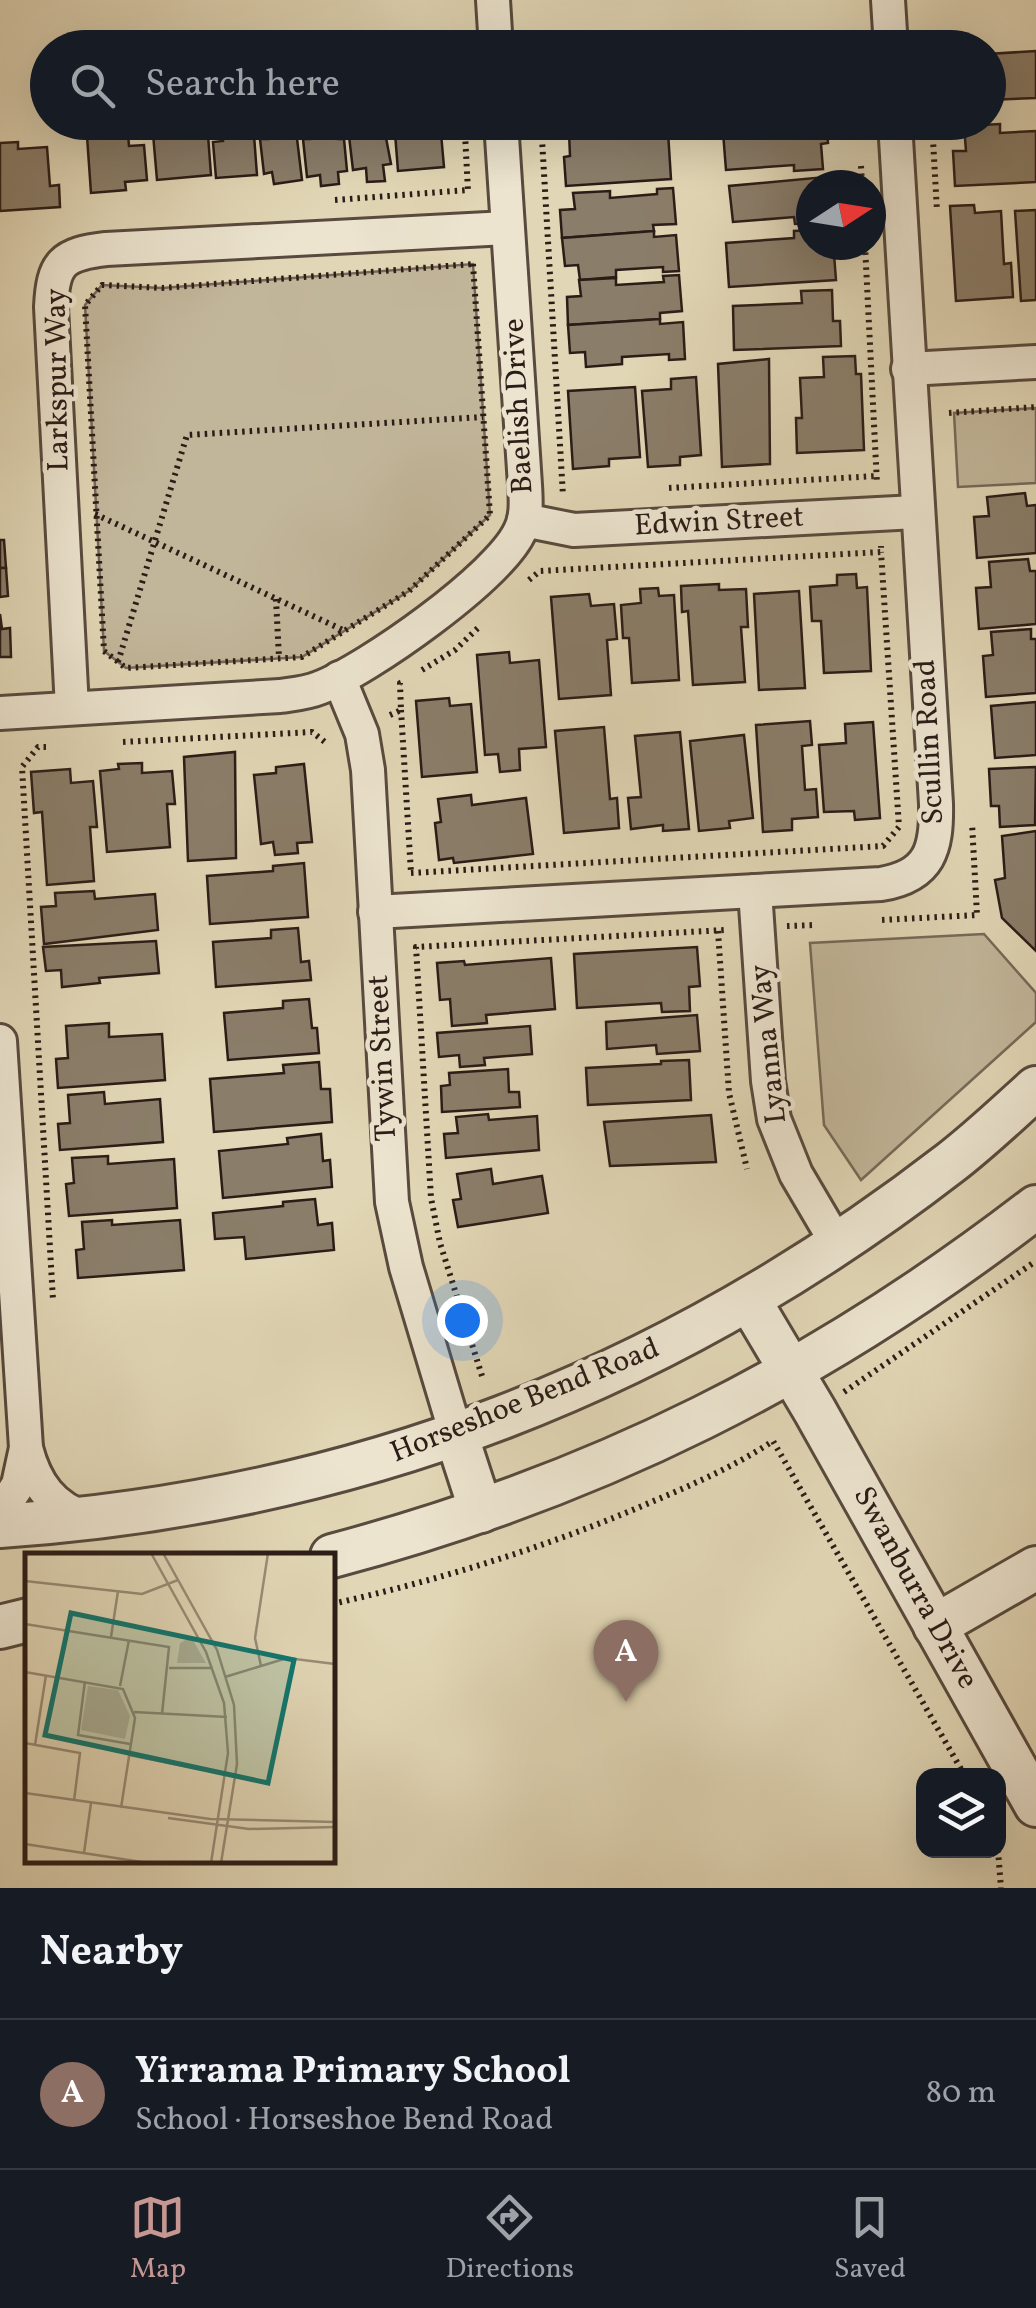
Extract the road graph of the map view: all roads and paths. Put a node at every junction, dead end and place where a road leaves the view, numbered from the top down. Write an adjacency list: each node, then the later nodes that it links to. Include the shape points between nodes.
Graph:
1 (493, 0): 3 (street)
2 (888, 0): 4 (street)
3 (495, 30)
4 (890, 30)
5 (502, 140): 10 (street, Baelish Drive)
6 (541, 140): 22 (path)
7 (897, 140): 14 (street, Scullin Road)
8 (933, 140): 9 (path)
9 (938, 221)
10 (508, 228): 26 (street, Baelish Drive); 37 (street, Larkspur Way, via 106,249 76,254 59,266 51,307)
11 (866, 260): 19 (path)
12 (1036, 362): 13 (street)
13 (947, 368): 14 (street); 16 (path)
14 (908, 369): 23 (street, Scullin Road)
15 (1036, 407): 16 (path)
16 (949, 412): 18 (path)
17 (483, 417): 24 (path, via 473,264 162,288 102,286 85,304); 28 (path, via 187,435); 33 (path, via 490,515 409,591)
18 (950, 432)
19 (876, 476): 20 (path); 25 (path)
20 (661, 489)
21 (582, 494): 22 (path)
22 (563, 495): 27 (path)
23 (916, 512): 25 (street, Edwin Street); 47 (street, Scullin Road, via 936,821 929,857 895,882)
24 (96, 514): 28 (path); 35 (path, via 104,651)
25 (880, 514): 27 (street, Edwin Street); 29 (path)
26 (524, 520): 27 (street, Edwin Street); 36 (street, Baelish Drive, via 506,552 441,612)
27 (566, 530)
28 (156, 541): 31 (path); 35 (path)
29 (882, 552): 30 (path, via 540,570); 46 (path, via 899,827 883,846)
30 (526, 584)
31 (276, 598): 33 (path); 34 (path)
32 (483, 623): 38 (path, via 455,650 400,684)
33 (344, 630): 34 (path, via 302,657)
34 (279, 658): 35 (path, via 126,668)
35 (118, 663)
36 (339, 678): 37 (street, Baelish Drive, via 280,696); 40 (street, Tywin Street)
37 (72, 708): 39 (street, Baelish Drive)
38 (401, 710): 40 (path); 46 (path)
39 (0, 713)
40 (360, 727): 41 (path); 49 (street, Tywin Street)
41 (325, 742): 42 (path, via 312,732); 44 (path)
42 (116, 743)
43 (58, 746): 62 (path, via 38,747 22,767)
44 (330, 750)
45 (972, 818): 50 (path, via 977,914)
46 (412, 873): 48 (path)
47 (755, 891): 48 (street, Scullin Road); 52 (street, Lyanna Way)
48 (414, 910): 49 (street, Scullin Road); 54 (path)
49 (375, 912): 66 (street, Tywin Street, via 392,1202)
50 (866, 921)
51 (829, 924): 52 (path)
52 (758, 928): 53 (path); 59 (street, Lyanna Way, via 774,1119 796,1174)
53 (718, 930): 54 (path); 57 (path, via 729,1094)
54 (416, 947): 64 (path, via 432,1198)
55 (0, 1041): 68 (street)
56 (1036, 1088): 59 (street, Horseshoe Bend Road, via 952,1162)
57 (747, 1169)
58 (1036, 1207): 63 (street, via 924,1291)
59 (836, 1242): 61 (street, Horseshoe Bend Road)
60 (1036, 1261): 65 (path)
61 (749, 1300): 63 (street, Swanburra Drive); 66 (street, Horseshoe Bend Road, via 614,1372)
62 (54, 1301)
63 (792, 1372): 65 (street, Swanburra Drive); 69 (street, via 574,1478)
64 (482, 1376)
65 (815, 1412): 67 (path); 80 (street, Swanburra Drive)
66 (456, 1434): 69 (street); 71 (street, Horseshoe Bend Road, via 274,1488)
67 (773, 1442): 75 (path, via 688,1487 550,1543 441,1579); 81 (path)
68 (26, 1448): 70 (street, via 18,1485); 71 (street, via 44,1490)
69 (481, 1511): 73 (street)
70 (0, 1512)
71 (88, 1520): 72 (street, Horseshoe Bend Road)
72 (0, 1526)
73 (335, 1555)
74 (1036, 1568): 80 (street)
75 (335, 1603)
76 (25, 1606): 77 (street)
77 (0, 1608)
78 (25, 1621): 79 (street)
79 (0, 1626)
80 (935, 1626): 82 (street, Swanburra Drive)
81 (960, 1768)
82 (1036, 1805)
83 (999, 1858): 84 (path)
84 (1001, 1888)

